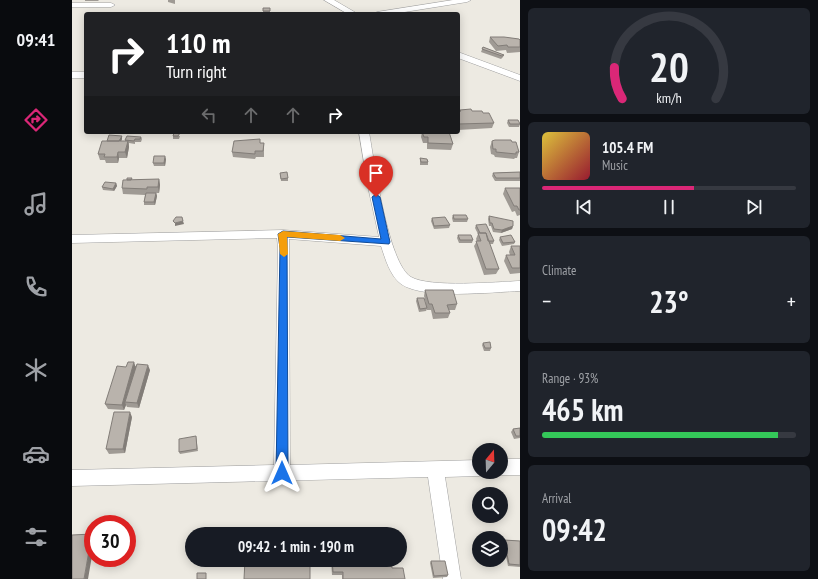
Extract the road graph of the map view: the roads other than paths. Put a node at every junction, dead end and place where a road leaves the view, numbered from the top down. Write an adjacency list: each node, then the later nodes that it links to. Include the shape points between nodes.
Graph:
1 (328, 0): 5 (street)
2 (467, 0): 6 (street)
3 (111, 5): 4 (street)
4 (72, 6)
5 (349, 12)
6 (390, 12)
7 (460, 56): 10 (street)
8 (72, 75): 9 (street)
9 (84, 75)
10 (520, 78)
11 (364, 134): 14 (street)
12 (283, 234): 13 (street); 14 (street); 20 (street)
13 (72, 239)
14 (386, 242): 15 (street, via 397,273 406,281 430,287)
15 (520, 286)
16 (508, 467): 17 (street)
17 (520, 467)
18 (472, 468): 19 (street)
19 (435, 469): 20 (street); 22 (street)
20 (282, 473): 21 (street)
21 (72, 478)
22 (452, 579)

